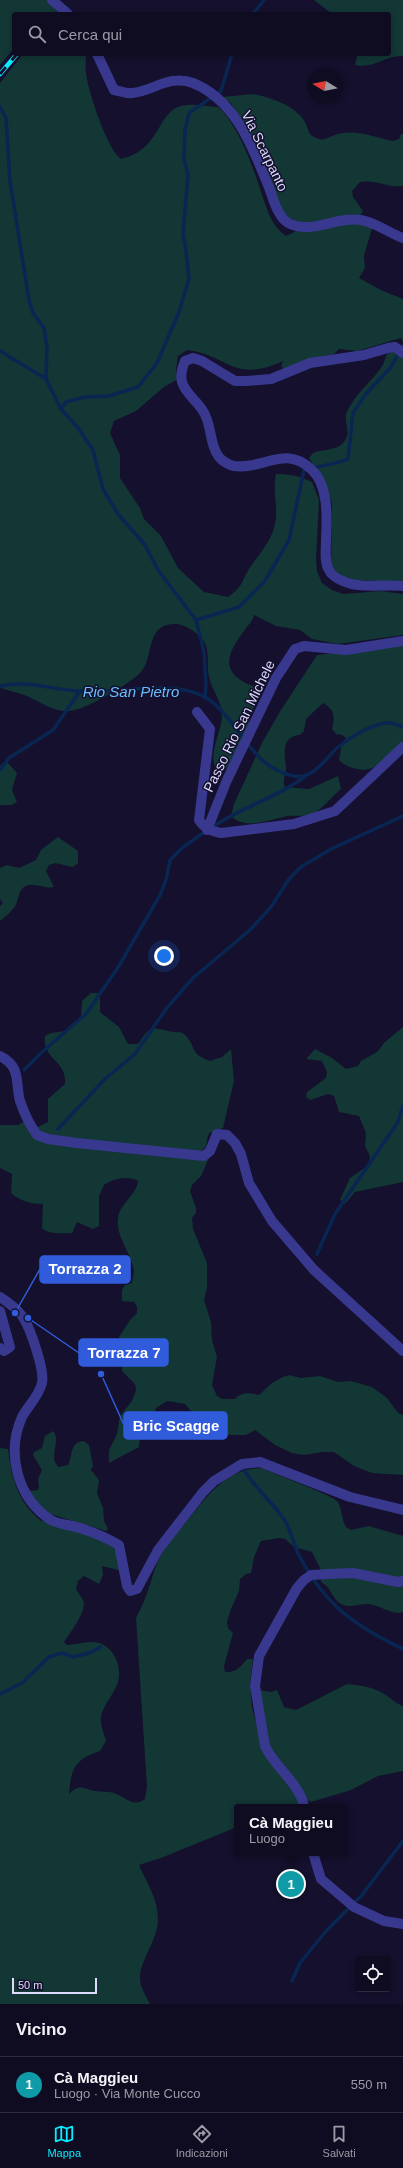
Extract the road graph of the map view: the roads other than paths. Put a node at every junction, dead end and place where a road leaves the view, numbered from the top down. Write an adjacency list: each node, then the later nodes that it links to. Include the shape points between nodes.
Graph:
1 (52, 0): 2 (street)
2 (66, 12)
3 (98, 56): 4 (street, Via Scarpanto, via 114,90 131,94 148,90 168,80 192,82 211,92 228,107 239,123 276,207 289,223 306,228 344,220 362,220)
4 (403, 238)
5 (403, 353): 6 (street, via 395,347 388,348 364,355 310,364 284,375 258,381 235,381 193,358 185,361 181,373 185,389 204,412 216,451 224,461 233,466 244,466 288,458 302,462 313,471 325,500 326,558 332,574 355,585)
6 (403, 586)
7 (403, 641): 10 (street, Passo Rio San Michele, via 346,650 304,646 295,649 276,678 220,794)
8 (197, 712): 10 (street, via 210,729 199,813 199,820)
9 (403, 747): 10 (street, via 335,811 294,824 221,833)
10 (207, 830)
11 (0, 1056): 15 (street, via 17,1074 20,1101 37,1135 77,1143 204,1156 210,1151 218,1134 227,1136 235,1143 241,1154 248,1183 272,1221 314,1270)
12 (0, 1297): 16 (street, via 23,1318 42,1369 41,1386 22,1417 14,1443 18,1479 31,1500 51,1520 83,1529 119,1545 130,1591 137,1589 158,1550 204,1492 214,1481 246,1463 260,1462 344,1495)
13 (0, 1311): 14 (street, via 10,1347 4,1351)
14 (0, 1348)
15 (403, 1351)
16 (403, 1510)
17 (403, 1581): 18 (street, via 353,1573 311,1575 297,1588 259,1656 255,1686 265,1746 296,1789)
18 (303, 1804)
19 (314, 1856): 20 (street, via 321,1879 354,1907 384,1921)
20 (403, 1924)

